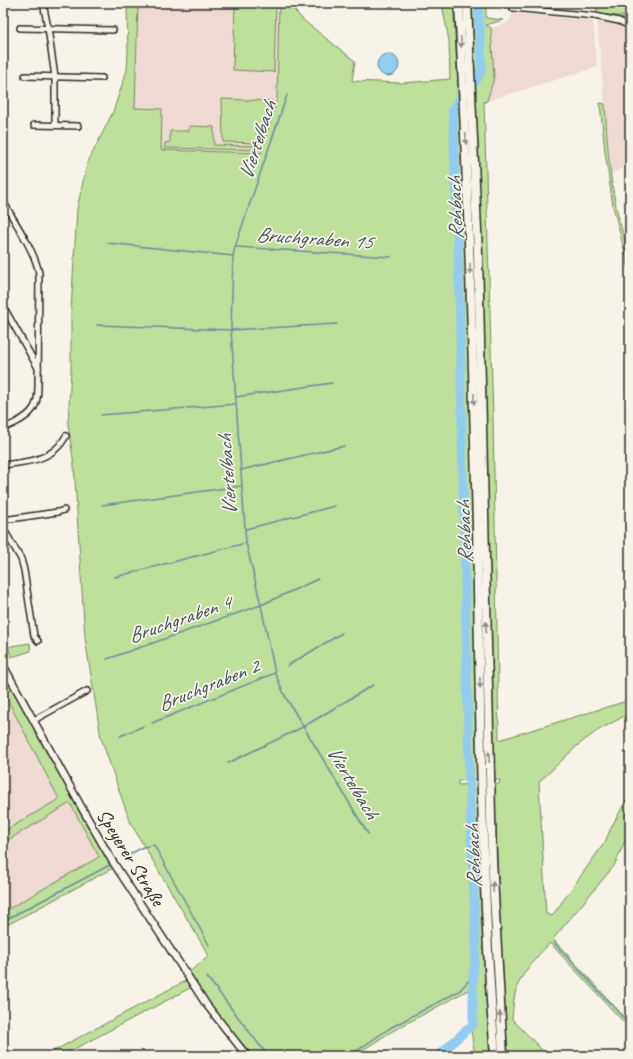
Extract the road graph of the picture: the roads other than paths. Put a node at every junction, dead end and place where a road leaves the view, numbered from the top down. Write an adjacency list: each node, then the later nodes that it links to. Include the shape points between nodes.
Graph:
1 (43, 3): 7 (street)
2 (459, 3): 30 (highway, one-way to 30, via 470,248 482,786)
3 (467, 3): 31 (highway, one-way to 3, via 492,859 481,376)
4 (513, 8): 5 (street, via 595,16)
5 (630, 26)
6 (20, 28): 7 (street)
7 (48, 28): 8 (street); 10 (street)
8 (113, 30)
9 (25, 76): 10 (street)
10 (55, 76): 11 (street); 13 (street)
11 (102, 78)
12 (34, 125): 13 (street)
13 (55, 125): 14 (street)
14 (78, 126)
15 (3, 201): 17 (street, via 37,263)
16 (3, 306): 17 (street)
17 (38, 369): 18 (street, via 35,407 25,418)
18 (4, 426)
19 (66, 436): 20 (street, via 59,446 42,458)
20 (3, 465)
21 (64, 510): 22 (street)
22 (3, 520)
23 (3, 528): 24 (street, via 21,559 34,636)
24 (38, 641)
25 (3, 665): 27 (street, Speyerer Straße)
26 (88, 691): 27 (street)
27 (34, 720): 28 (street, Speyerer Straße, via 111,859 206,1004)
28 (243, 1053): 29 (street, Speyerer Straße)
29 (247, 1056)
30 (496, 1056)
31 (503, 1056)

